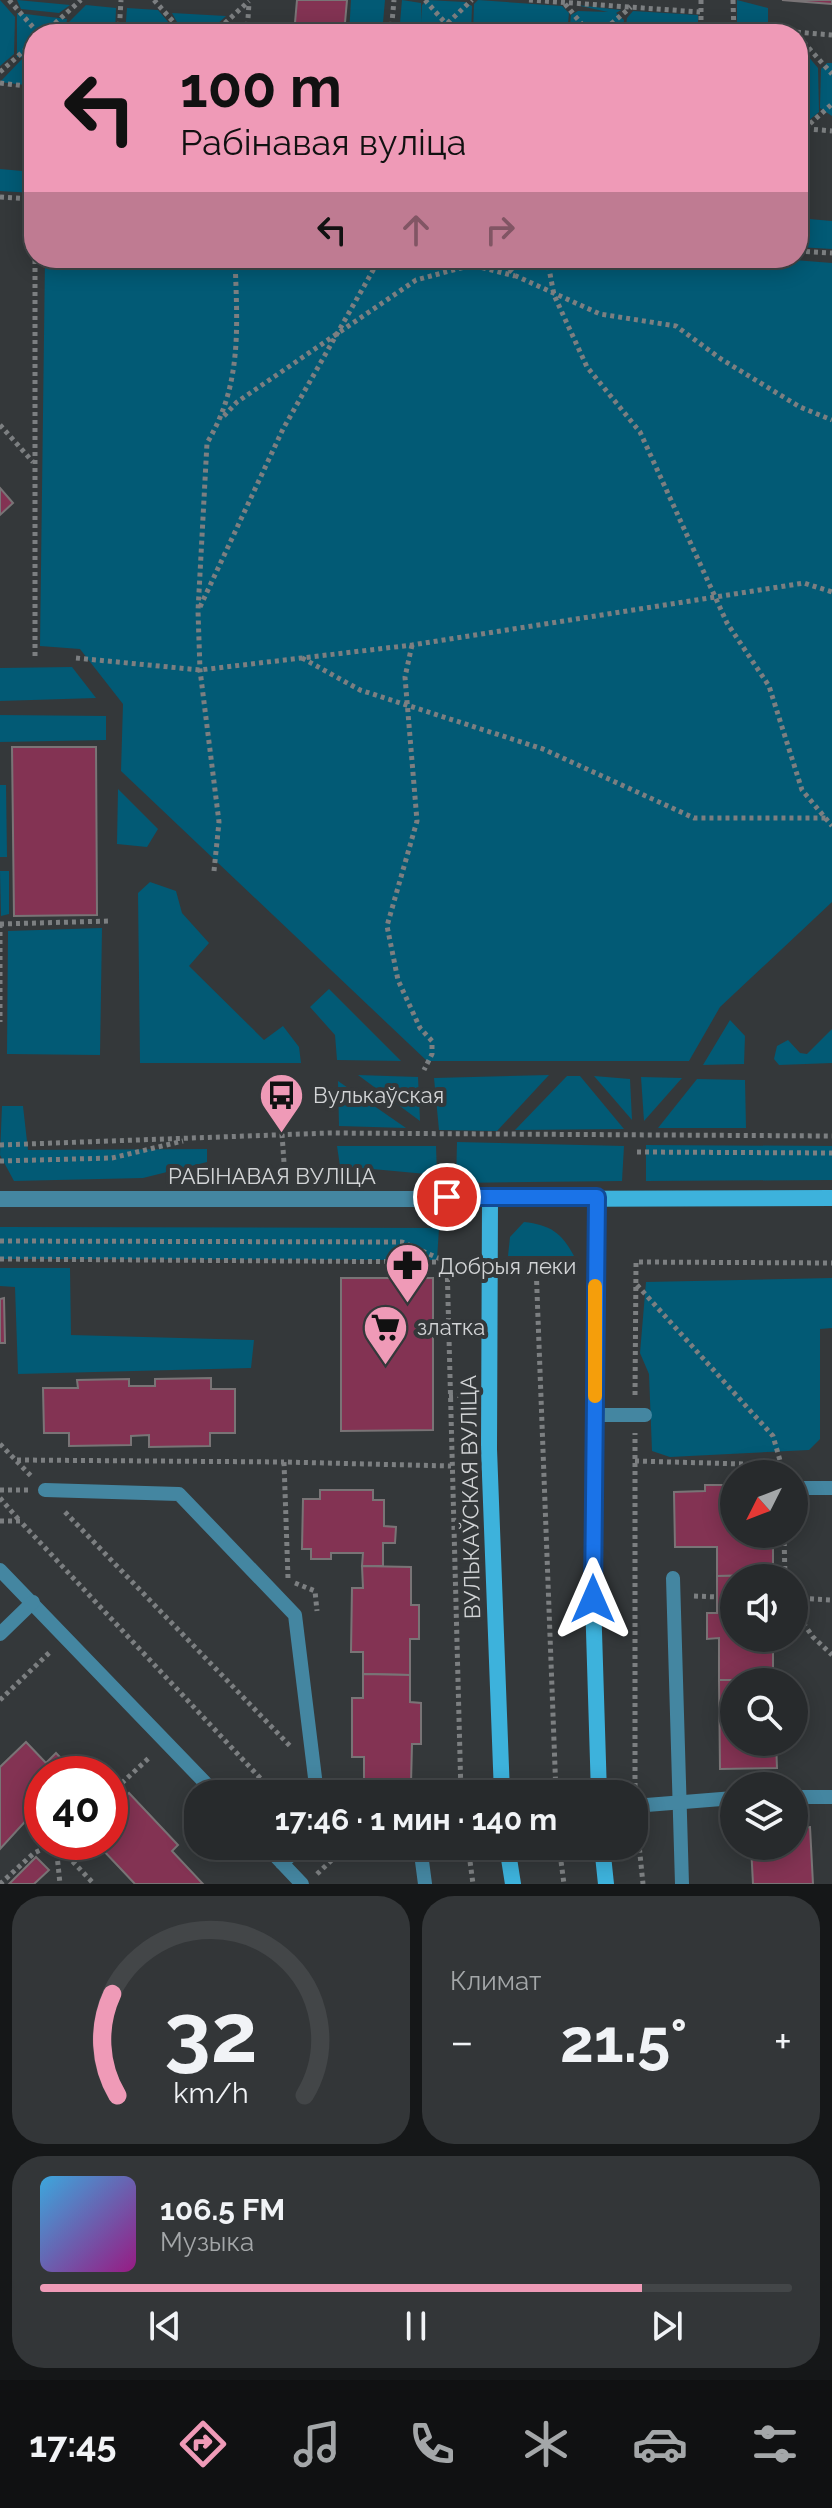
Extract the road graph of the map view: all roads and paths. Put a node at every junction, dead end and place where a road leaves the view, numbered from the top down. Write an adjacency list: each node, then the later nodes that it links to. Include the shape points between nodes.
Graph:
1 (9, 0): 15 (path)
2 (81, 0): 16 (path)
3 (121, 0): 17 (path)
4 (154, 0): 18 (path)
5 (249, 0): 19 (path); 20 (path)
6 (394, 0): 21 (path)
7 (425, 0): 22 (path)
8 (472, 0): 22 (path)
9 (529, 0): 12 (path)
10 (701, 0): 14 (path)
11 (733, 0): 26 (path)
12 (564, 3): 13 (path); 23 (path)
13 (631, 7): 14 (path); 24 (path)
14 (700, 12): 25 (path)
15 (32, 24)
16 (53, 24)
17 (120, 24)
18 (175, 24)
19 (224, 24)
20 (248, 24)
21 (392, 24)
22 (446, 24)
23 (582, 24)
24 (611, 24)
25 (701, 24)
26 (734, 24)
27 (808, 34): 28 (path)
28 (832, 35)
29 (808, 47): 32 (path)
30 (24, 51): 31 (path)
31 (0, 72)
32 (832, 74)
33 (0, 83): 34 (path)
34 (24, 86)
35 (832, 104): 36 (path)
36 (808, 123)
37 (808, 129): 38 (path)
38 (832, 131)
39 (0, 197): 40 (path)
40 (24, 198)
41 (808, 252): 42 (path)
42 (832, 253)
43 (35, 268): 56 (path)
44 (235, 268): 53 (path, via 238,352)
45 (374, 268): 52 (path)
46 (461, 268): 52 (path, via 416,280)
47 (484, 268): 50 (path)
48 (508, 268): 50 (path)
49 (549, 268): 51 (path)
50 (516, 276): 51 (path)
51 (554, 295): 54 (path, via 600,314 676,326 800,407); 58 (path, via 587,367 640,432)
52 (332, 340): 53 (path, via 237,402); 59 (path, via 283,429)
53 (221, 419): 59 (path, via 207,443)
54 (832, 420)
55 (0, 425): 56 (path)
56 (33, 463): 61 (path)
57 (832, 592): 58 (path, via 804,583)
58 (714, 594): 60 (path); 66 (path, via 769,686 802,790)
59 (198, 611): 64 (path)
60 (412, 645): 63 (path); 65 (path, via 405,677)
61 (35, 656)
62 (76, 658): 64 (path)
63 (301, 658): 64 (path); 65 (path, via 360,690)
64 (200, 670): 67 (path, via 219,822)
65 (408, 706): 66 (path, via 543,749 694,818); 71 (path, via 417,821 387,926 398,980 420,1028 432,1041)
66 (830, 821)
67 (214, 871)
68 (110, 921): 69 (path)
69 (0, 924): 70 (path)
70 (0, 1022)
71 (424, 1070)
72 (282, 1134): 73 (path); 74 (path); 80 (path)
73 (832, 1136)
74 (195, 1137): 75 (path); 78 (path, via 112,1158)
75 (0, 1145)
76 (637, 1152): 77 (path)
77 (832, 1153)
78 (0, 1161)
79 (597, 1197): 81 (street, РАБІНАВАЯ ВУЛІЦА); 83 (street, РАБІНАВАЯ ВУЛІЦА); 90 (street)
80 (286, 1198): 82 (street, РАБІНАВАЯ ВУЛІЦА); 83 (street, РАБІНАВАЯ ВУЛІЦА)
81 (832, 1198)
82 (0, 1199)
83 (490, 1199): 125 (street, ВУЛЬКАЎСКАЯ ВУЛІЦА, via 489,1449)
84 (0, 1241): 86 (path, via 402,1242)
85 (0, 1259): 86 (path)
86 (447, 1262): 98 (path)
87 (832, 1263): 89 (path, via 636,1262)
88 (536, 1265): 126 (path)
89 (636, 1284): 91 (path); 94 (path, via 773,1436)
90 (595, 1415): 91 (lane); 127 (street)
91 (640, 1415): 95 (path)
92 (0, 1444): 93 (path)
93 (16, 1460): 96 (path); 101 (path)
94 (780, 1460)
95 (635, 1461): 97 (path); 128 (path)
96 (284, 1462): 98 (path); 107 (path)
97 (720, 1463)
98 (451, 1466): 124 (path)
99 (808, 1488): 100 (lane)
100 (832, 1488)
101 (45, 1490): 119 (path); 119 (lane, via 179,1494 295,1615)
102 (0, 1498): 104 (path)
103 (0, 1521): 104 (path)
104 (20, 1521): 122 (path)
105 (0, 1570): 110 (lane)
106 (673, 1578): 132 (lane)
107 (288, 1581)
108 (808, 1599): 109 (path)
109 (832, 1600)
110 (33, 1602): 112 (lane); 121 (lane)
111 (808, 1630): 113 (path)
112 (0, 1634)
113 (832, 1655)
114 (60, 1662): 115 (path, via 49,1651)
115 (0, 1700)
116 (141, 1745): 117 (path)
117 (151, 1756): 118 (path); 120 (path)
118 (161, 1765)
119 (313, 1771): 123 (lane)
120 (128, 1777)
121 (203, 1780)
122 (262, 1780)
123 (315, 1780)
124 (461, 1780)
125 (501, 1780)
126 (555, 1780)
127 (599, 1780)
128 (634, 1780)
129 (808, 1797): 130 (lane)
130 (832, 1797)
131 (720, 1799): 132 (lane)
132 (677, 1802): 133 (lane); 157 (lane)
133 (648, 1805)
134 (26, 1860): 148 (path)
135 (58, 1860): 149 (path)
136 (72, 1860): 150 (path)
137 (279, 1860): 146 (lane)
138 (285, 1860): 146 (lane)
139 (332, 1860): 147 (path)
140 (421, 1860): 151 (lane)
141 (471, 1860): 152 (path)
142 (509, 1860): 153 (street)
143 (561, 1860): 154 (path)
144 (603, 1860): 155 (street)
145 (641, 1860): 156 (path)
146 (282, 1863): 147 (lane)
147 (309, 1880)
148 (0, 1884)
149 (60, 1884)
150 (94, 1884)
151 (425, 1884)
152 (473, 1884)
153 (513, 1884)
154 (564, 1884)
155 (606, 1884)
156 (643, 1884)
157 (682, 1884)

